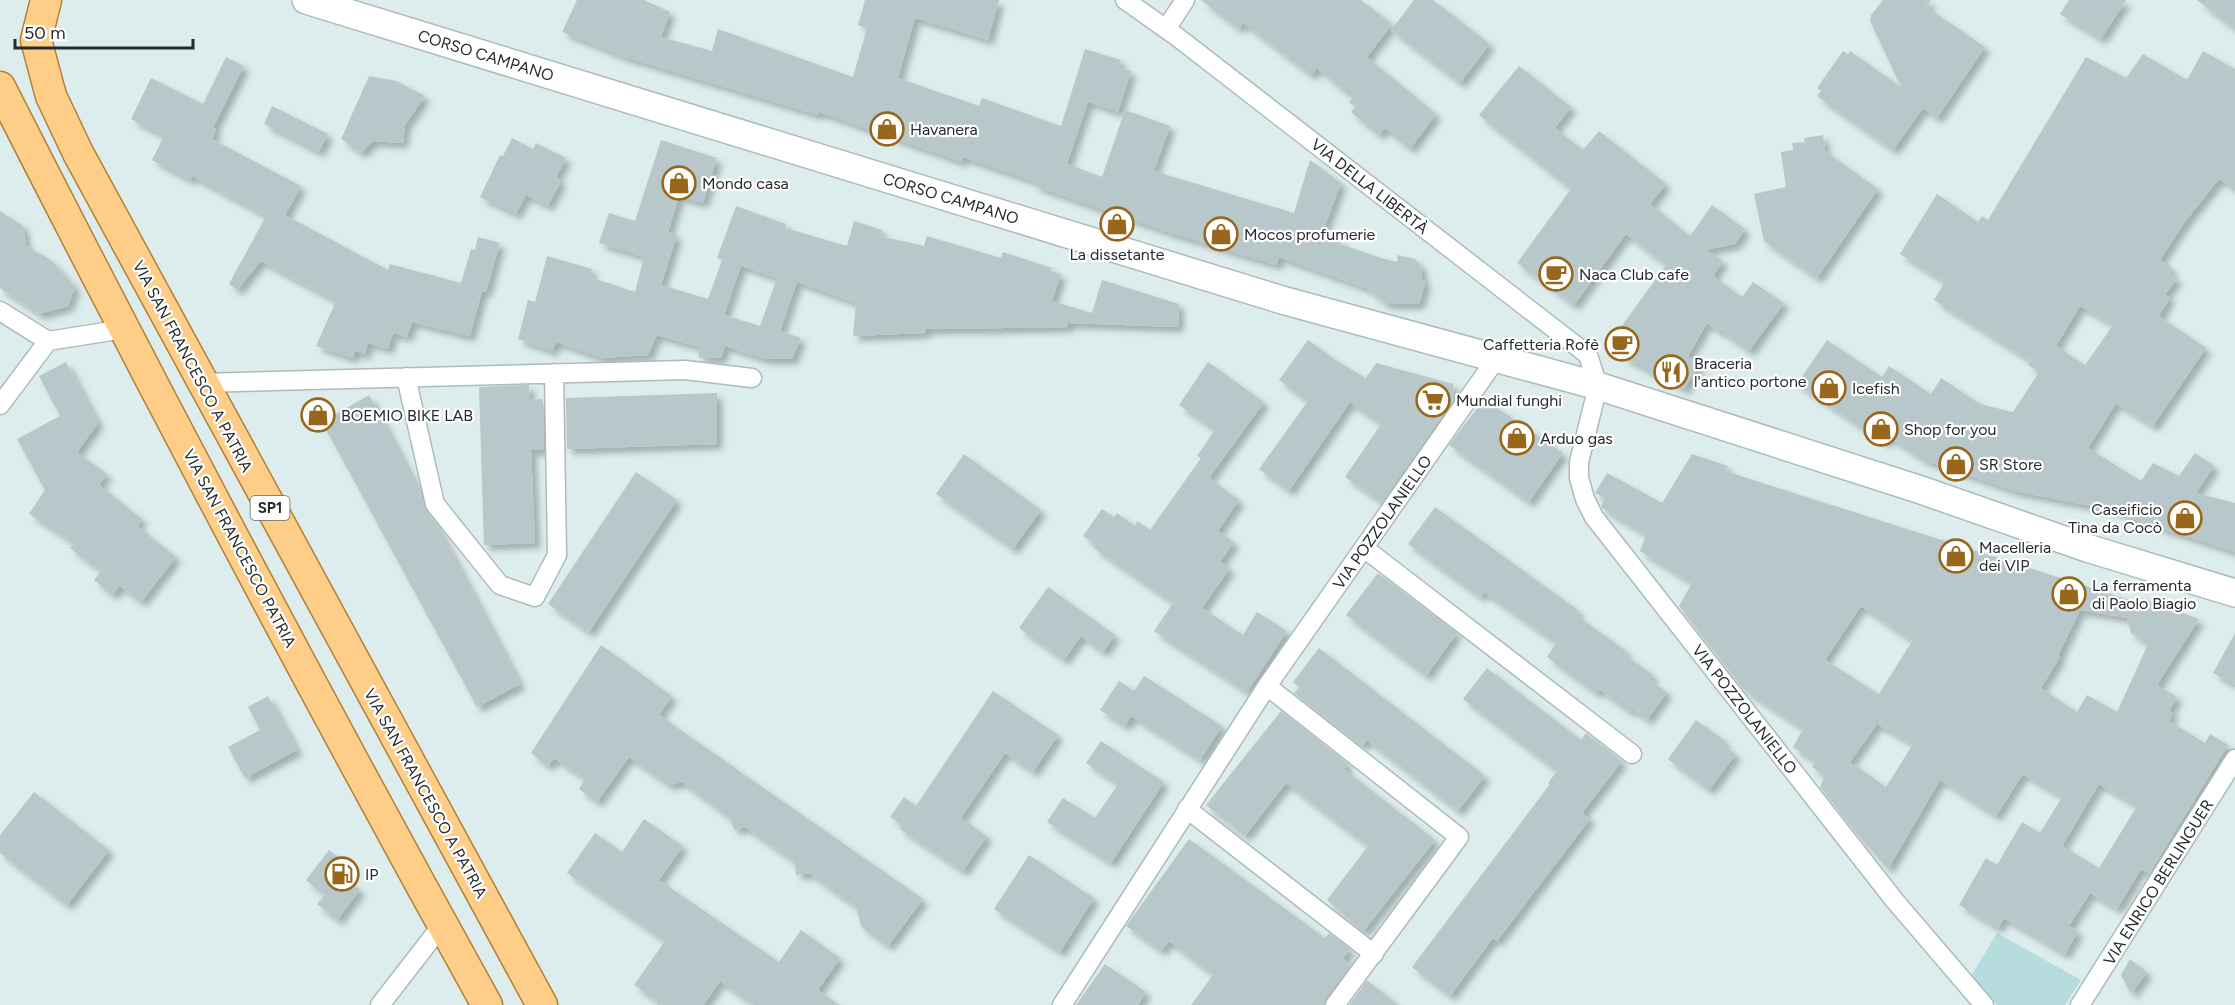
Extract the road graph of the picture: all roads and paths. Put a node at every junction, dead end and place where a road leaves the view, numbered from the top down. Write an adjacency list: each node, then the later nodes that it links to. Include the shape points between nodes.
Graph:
1 (46, 0): 14 (main road, VIA SAN FRANCESCO A PATRIA / SP1, via 36,40 51,96)
2 (306, 0): 10 (main road, CORSO CAMPANO, via 1282,300)
3 (1125, 0): 5 (street, VIA DELLA LIBERTÀ)
4 (1185, 0): 5 (street)
5 (1166, 30): 15 (street, VIA DELLA LIBERTÀ, via 1588,355)
6 (0, 87): 8 (main road, VIA SAN FRANCESCO PATRIA / SP1)
7 (0, 311): 9 (street)
8 (124, 328): 9 (street); 23 (main road, VIA SAN FRANCESCO PATRIA / SP1)
9 (48, 341): 16 (street)
10 (1496, 358): 15 (main road, CORSO CAMPANO); 17 (street, VIA POZZOLANIELLO)
11 (554, 373): 12 (street); 12 (street, via 557,555 535,597 500,585 435,504); 13 (street, via 685,369)
12 (406, 377): 14 (street)
13 (752, 378)
14 (202, 383): 27 (main road, VIA SAN FRANCESCO A PATRIA / SP1)
15 (1598, 386): 18 (main road, CORSO CAMPANO); 30 (street, VIA POZZOLANIELLO, via 1579,462 1579,478 1594,518 1895,902)
16 (0, 405)
17 (1364, 548): 19 (street, VIA POZZOLANIELLO); 20 (street, VIA POZZOLANIELLO)
18 (2235, 593)
19 (1267, 686): 22 (street, VIA POZZOLANIELLO); 24 (street, via 1459,837)
20 (1632, 754)
21 (2235, 759): 31 (street, VIA ENRICO BERLINGUER)
22 (1187, 809): 24 (street); 28 (street, VIA POZZOLANIELLO)
23 (442, 925): 25 (street); 26 (main road, VIA SAN FRANCESCO PATRIA / SP1)
24 (1374, 954): 29 (street)
25 (380, 1005)
26 (487, 1005)
27 (542, 1005)
28 (1062, 1005)
29 (1335, 1005)
30 (1984, 1005)
31 (2080, 1005)

